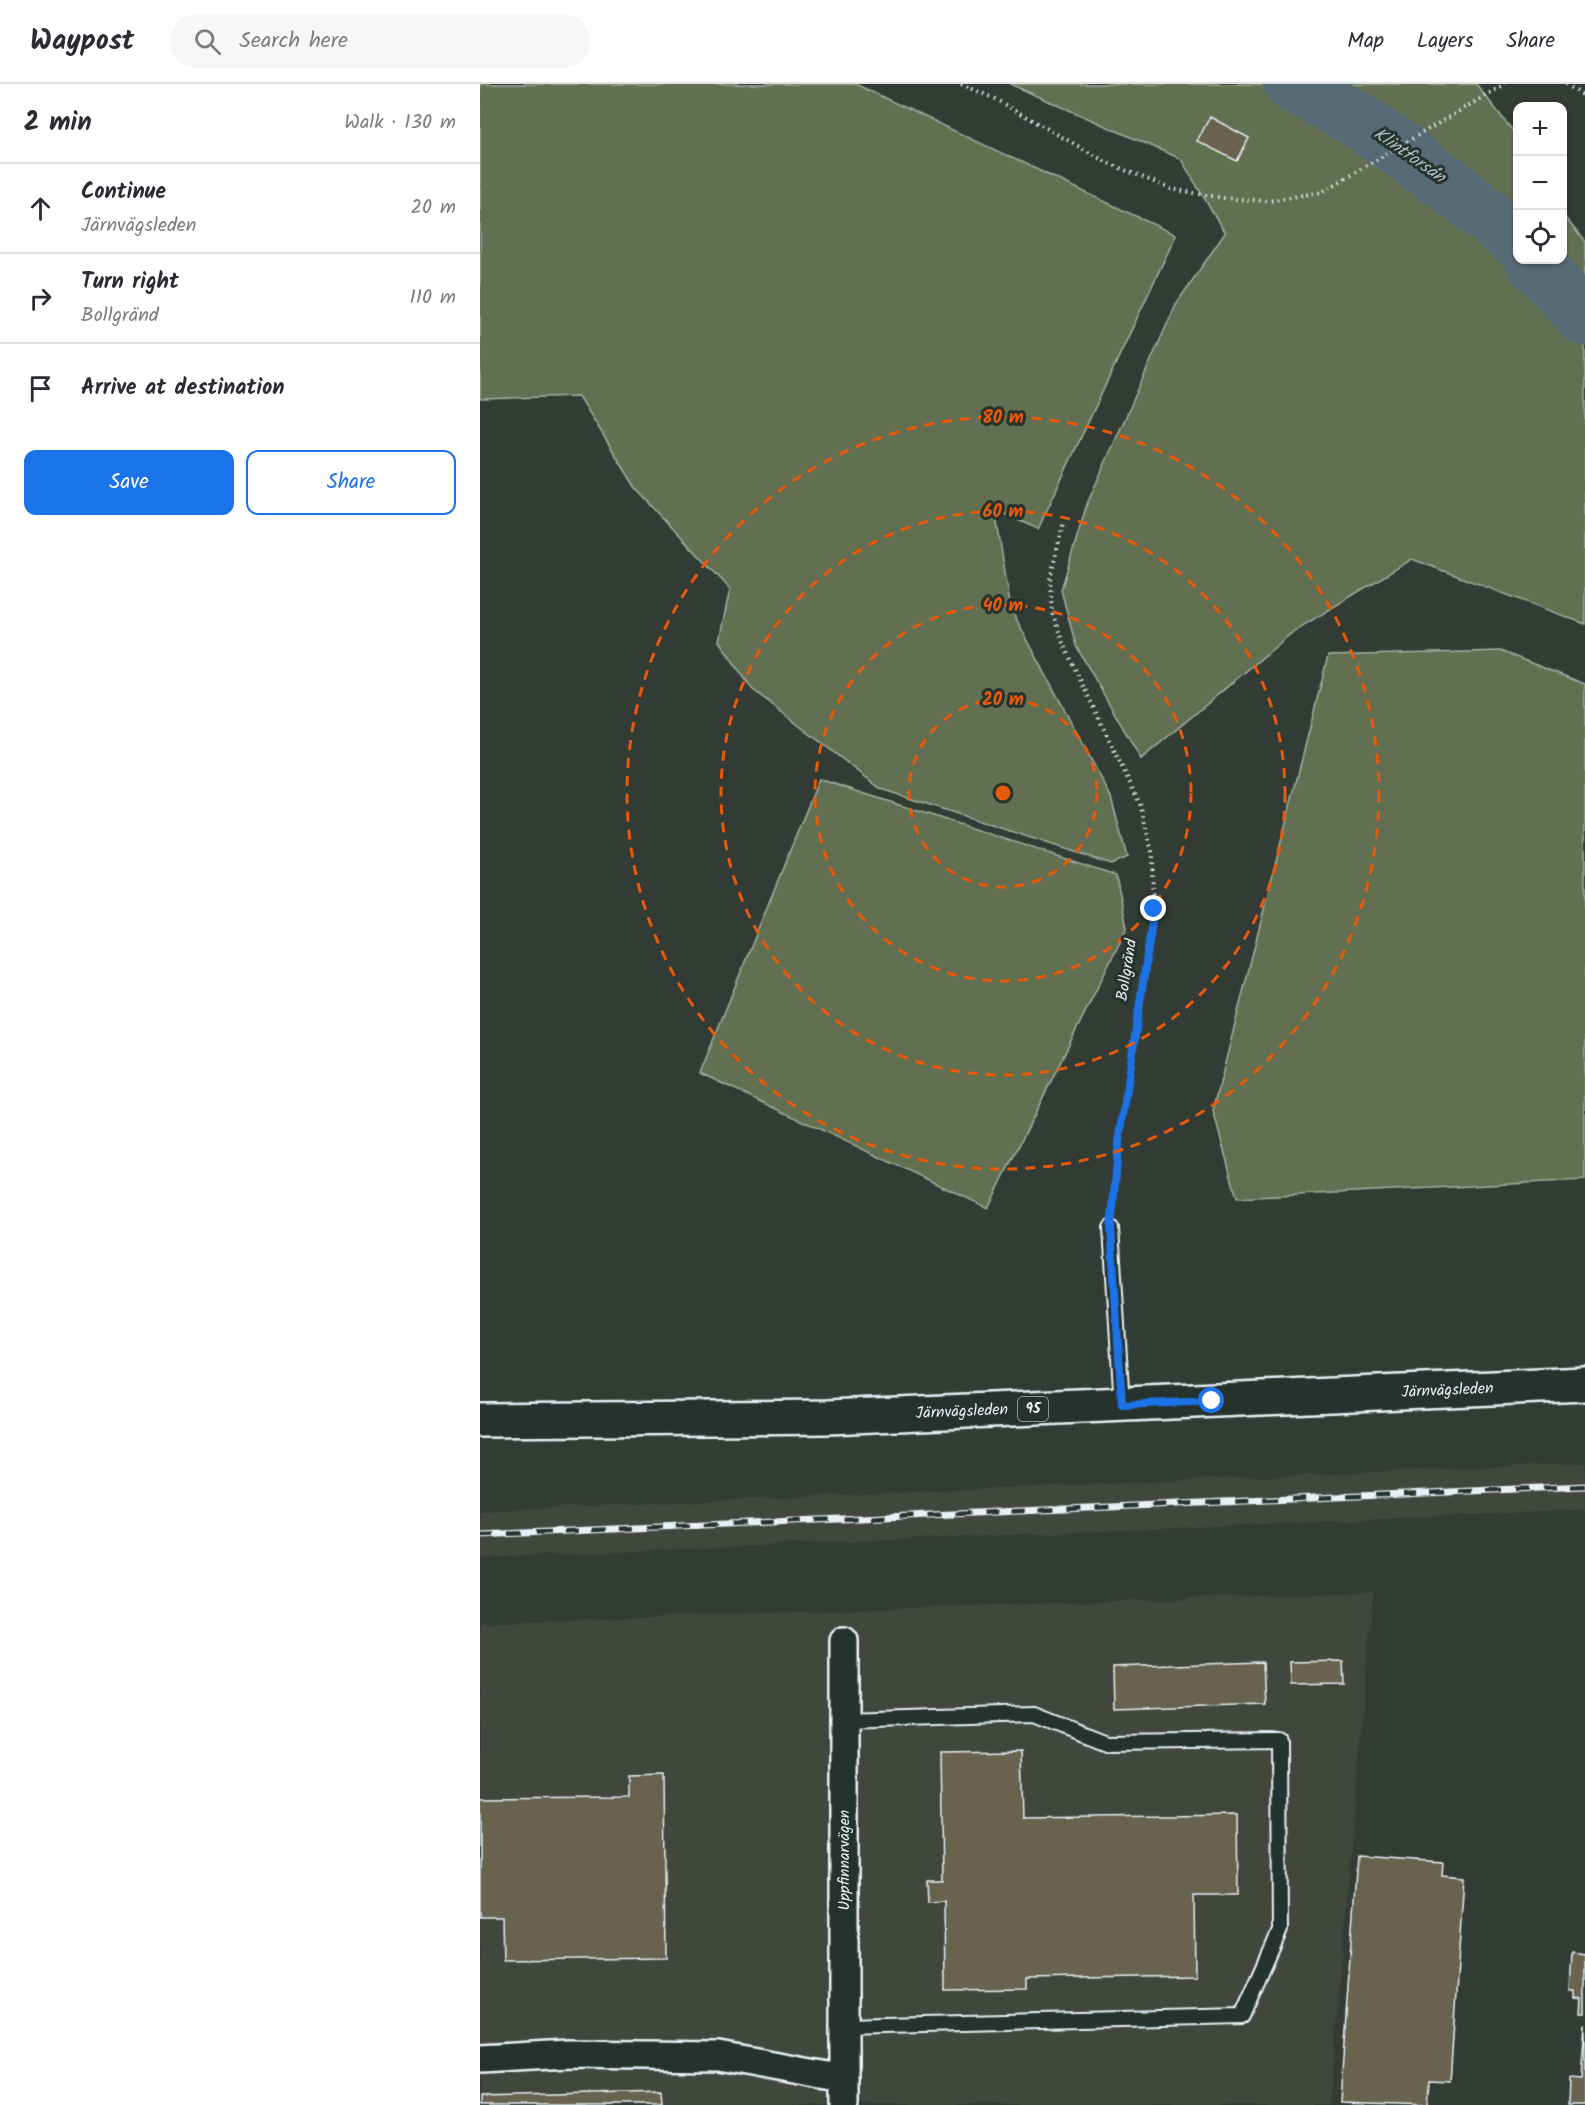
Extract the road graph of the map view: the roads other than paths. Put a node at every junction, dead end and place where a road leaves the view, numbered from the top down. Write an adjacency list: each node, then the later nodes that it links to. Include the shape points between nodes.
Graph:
1 (1111, 1228): 3 (lane)
2 (1585, 1384): 3 (main road, Järnvägsleden / 95)
3 (1122, 1405): 4 (main road, Järnvägsleden / 95, via 828,1417)
4 (480, 1420)
5 (844, 1641): 6 (street, Uppfinnarvägen)
6 (844, 1720): 7 (street, Uppfinnarvägen); 7 (lane, via 1034,1714 1106,1742 1279,1740 1280,1930 1242,2016)
7 (844, 2026): 9 (street, Uppfinnarvägen)
8 (480, 2059): 9 (street, Uppfinnarvägen, via 568,2054 718,2056)
9 (844, 2092)

